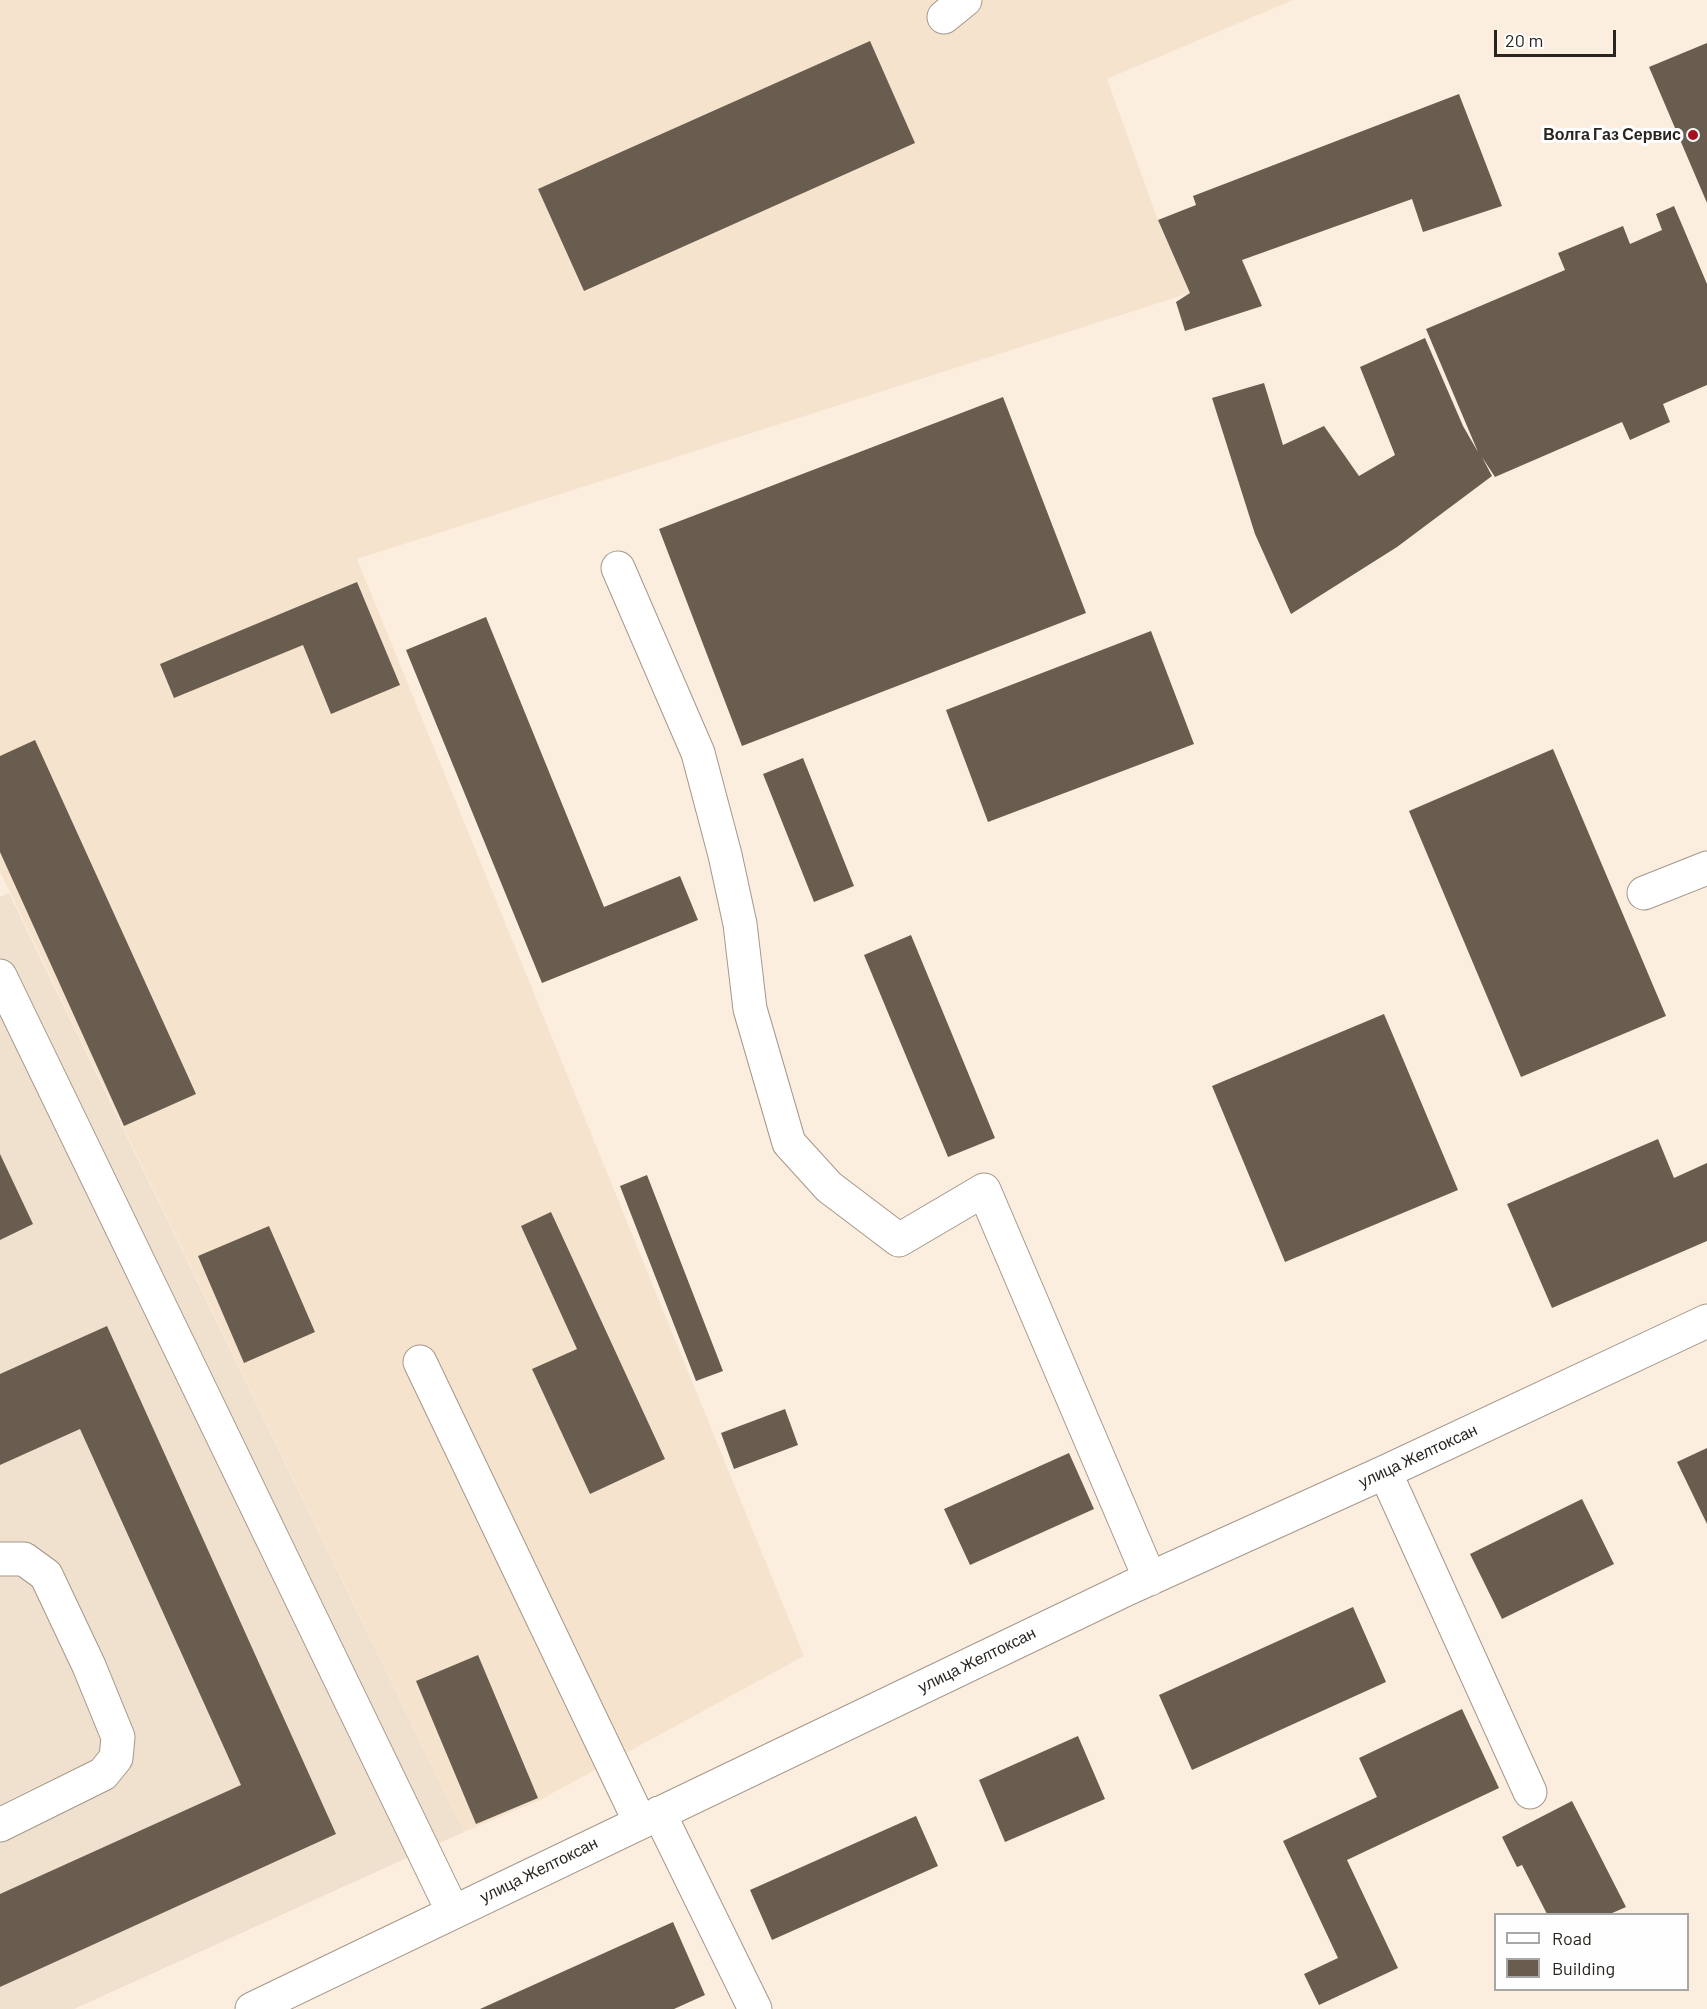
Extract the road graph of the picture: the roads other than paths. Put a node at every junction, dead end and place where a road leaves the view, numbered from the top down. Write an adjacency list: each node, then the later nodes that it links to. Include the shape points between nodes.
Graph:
1 (618, 568): 9 (street, via 698,753 741,924 750,1009 789,1143 829,1187 898,1240 984,1190)
2 (1707, 868): 3 (street)
3 (1644, 893)
4 (0, 976): 13 (street)
5 (1707, 1321): 7 (street, улица Желтоксан)
6 (420, 1362): 11 (street)
7 (1385, 1472): 9 (street, улица Желтоксан); 10 (street)
8 (0, 1559): 12 (street, via 24,1559 46,1575 118,1737 116,1758 103,1774)
9 (1150, 1579): 11 (street, улица Желтоксан)
10 (1530, 1792)
11 (650, 1817): 13 (street, улица Желтоксан); 15 (street)
12 (0, 1825)
13 (453, 1912): 14 (street, улица Желтоксан)
14 (252, 2009)
15 (755, 2009)

